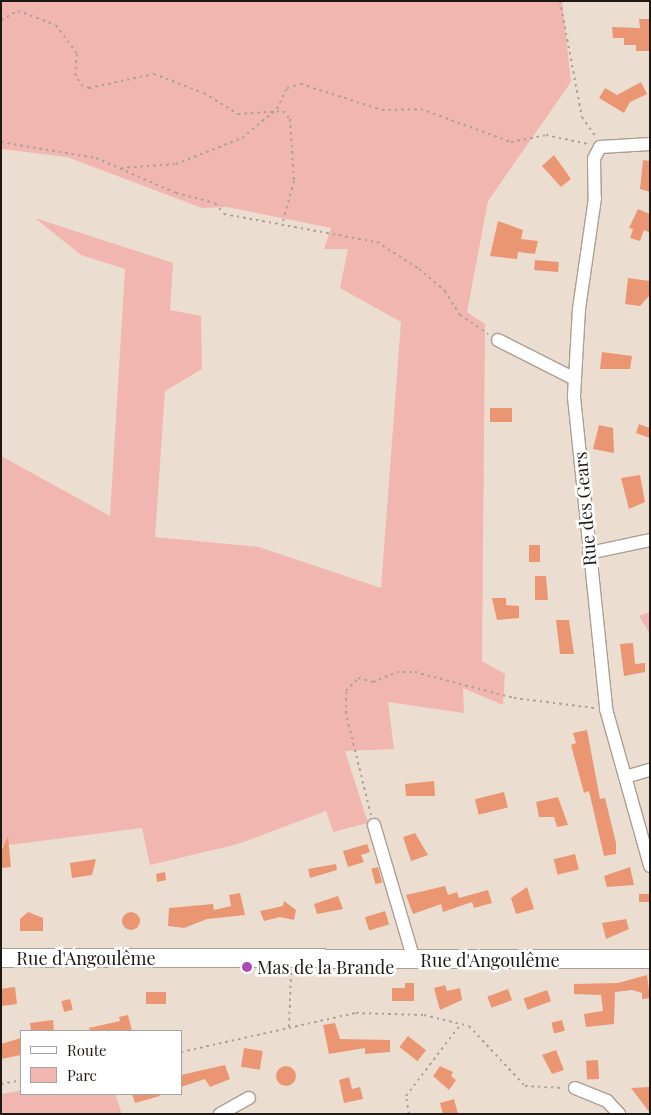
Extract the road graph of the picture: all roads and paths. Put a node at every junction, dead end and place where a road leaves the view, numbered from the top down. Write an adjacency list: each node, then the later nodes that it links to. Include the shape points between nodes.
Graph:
1 (560, 1): 6 (path, via 582,117)
2 (1, 20): 3 (path, via 18,11 28,12 56,25 78,54 75,73 80,85 89,88 154,74 204,93 238,114)
3 (277, 109): 6 (path, via 281,94 301,84 382,110 421,109 511,142 546,135); 7 (path, via 242,138 211,152 176,164); 8 (path, via 290,119 294,181)
4 (1, 142): 7 (path, via 96,158)
5 (650, 144): 6 (street)
6 (600, 147): 10 (street, Rue des Gears, via 594,159 595,198 579,309)
7 (121, 168): 8 (path, via 192,199 215,203 224,214)
8 (282, 225): 9 (path, via 377,242 445,290 460,315)
9 (498, 340): 10 (street)
10 (575, 379): 12 (street, Rue des Gears)
11 (650, 540): 12 (street)
12 (589, 553): 13 (street, Rue des Gears)
13 (606, 709): 15 (street, Rue des Gears); 16 (path, via 514,698 415,672 397,672 373,682 358,678 346,691 346,714)
14 (650, 770): 15 (street)
15 (625, 777): 17 (street, Rue des Gears)
16 (374, 825): 21 (street)
17 (650, 866)
18 (1, 958): 19 (street, Rue d'Angoulême)
19 (291, 958): 21 (street, Rue d'Angoulême); 23 (path)
20 (650, 959): 21 (street, Rue d'Angoulême)
21 (414, 960)
22 (461, 1024): 23 (path, via 424,1015 356,1013); 27 (path, via 484,1038 525,1086); 30 (path, via 406,1096)
23 (290, 1027): 24 (path)
24 (182, 1052)
25 (20, 1080): 26 (path)
26 (1, 1084)
27 (575, 1088): 31 (street, via 607,1101)
28 (249, 1098): 29 (street)
29 (220, 1114)
30 (409, 1114)
31 (619, 1114)

